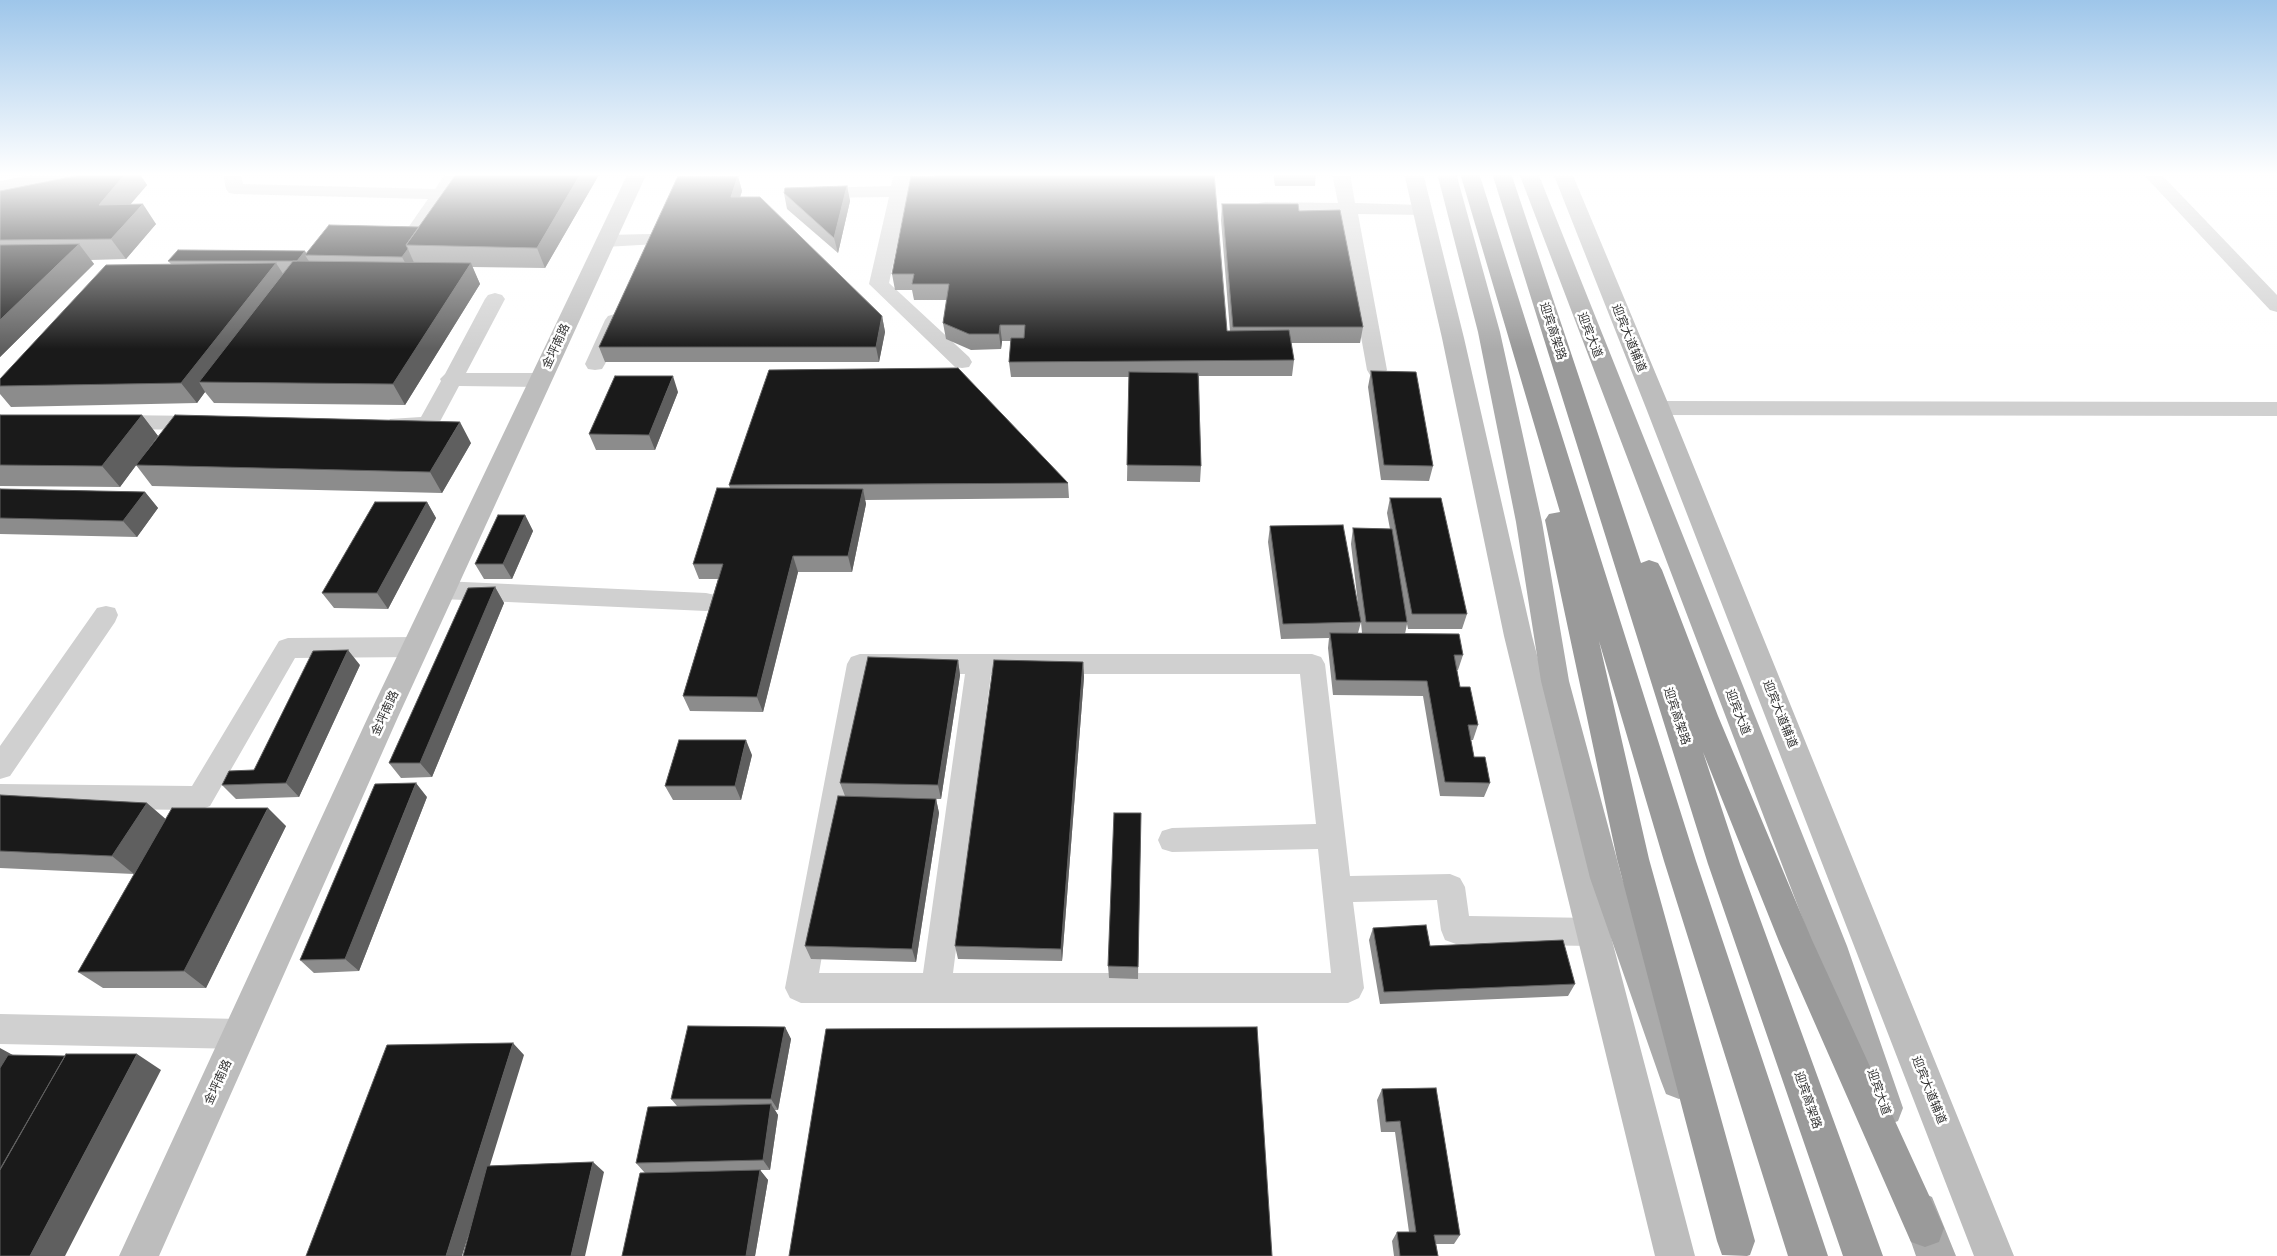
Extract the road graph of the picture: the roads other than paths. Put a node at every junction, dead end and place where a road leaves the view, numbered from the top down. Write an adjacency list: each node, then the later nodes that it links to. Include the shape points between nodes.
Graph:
1 (414, 232): 12 (street)
2 (610, 232): 13 (street, 金坪南路)
3 (890, 232): 20 (street, via 879,284)
4 (1352, 232): 22 (street)
5 (1427, 232): 40 (street, via 1518,636)
6 (1462, 232): 45 (main road, via 1489,332 1530,522 1555,682 1606,878)
7 (1486, 232): 19 (highway)
8 (1520, 232): 18 (highway, 迎宾高架路)
9 (1551, 232): 44 (main road, 迎宾大道, via 1830,946)
10 (1586, 232): 25 (street, 迎宾大道辅道)
11 (2206, 232): 17 (street)
12 (412, 235)
13 (605, 241): 14 (street, via 654,232); 24 (street, 金坪南路)
14 (642, 258)
15 (494, 298): 23 (street)
16 (623, 302): 21 (street)
17 (2277, 306)
18 (1555, 337): 44 (highway, via 1620,492 1703,716 1797,944); 49 (highway, 迎宾高架路, via 1724,864)
19 (1518, 338): 45 (highway, via 1633,858); 48 (highway, via 1674,842)
20 (962, 362)
21 (595, 364)
22 (1377, 370)
23 (450, 380): 24 (street); 29 (street, via 428,424)
24 (540, 380): 30 (street, 金坪南路)
25 (1658, 408): 26 (street); 51 (street, 迎宾大道辅道)
26 (2277, 409)
27 (92, 422): 28 (street)
28 (221, 423)
29 (378, 424)
30 (442, 590): 31 (street); 33 (street, 金坪南路)
31 (706, 602)
32 (106, 615): 35 (street)
33 (416, 647): 36 (street, via 288,648 200,798); 43 (street, 金坪南路)
34 (979, 664): 37 (street, via 1312,664); 41 (street); 41 (street, via 860,664 801,988)
35 (0, 768)
36 (0, 796)
37 (1331, 836): 38 (street); 39 (street)
38 (1172, 840)
39 (1337, 889): 40 (street, via 1450,887 1456,930); 41 (street, via 1348,988)
40 (1593, 932): 47 (street)
41 (936, 988)
42 (0, 1030): 43 (street)
43 (241, 1034): 46 (street, 金坪南路)
44 (1925, 1228): 50 (main road, 迎宾大道)
45 (1738, 1248)
46 (139, 1256)
47 (1675, 1256)
48 (1808, 1256)
49 (1863, 1256)
50 (1936, 1256)
51 (1994, 1256)

